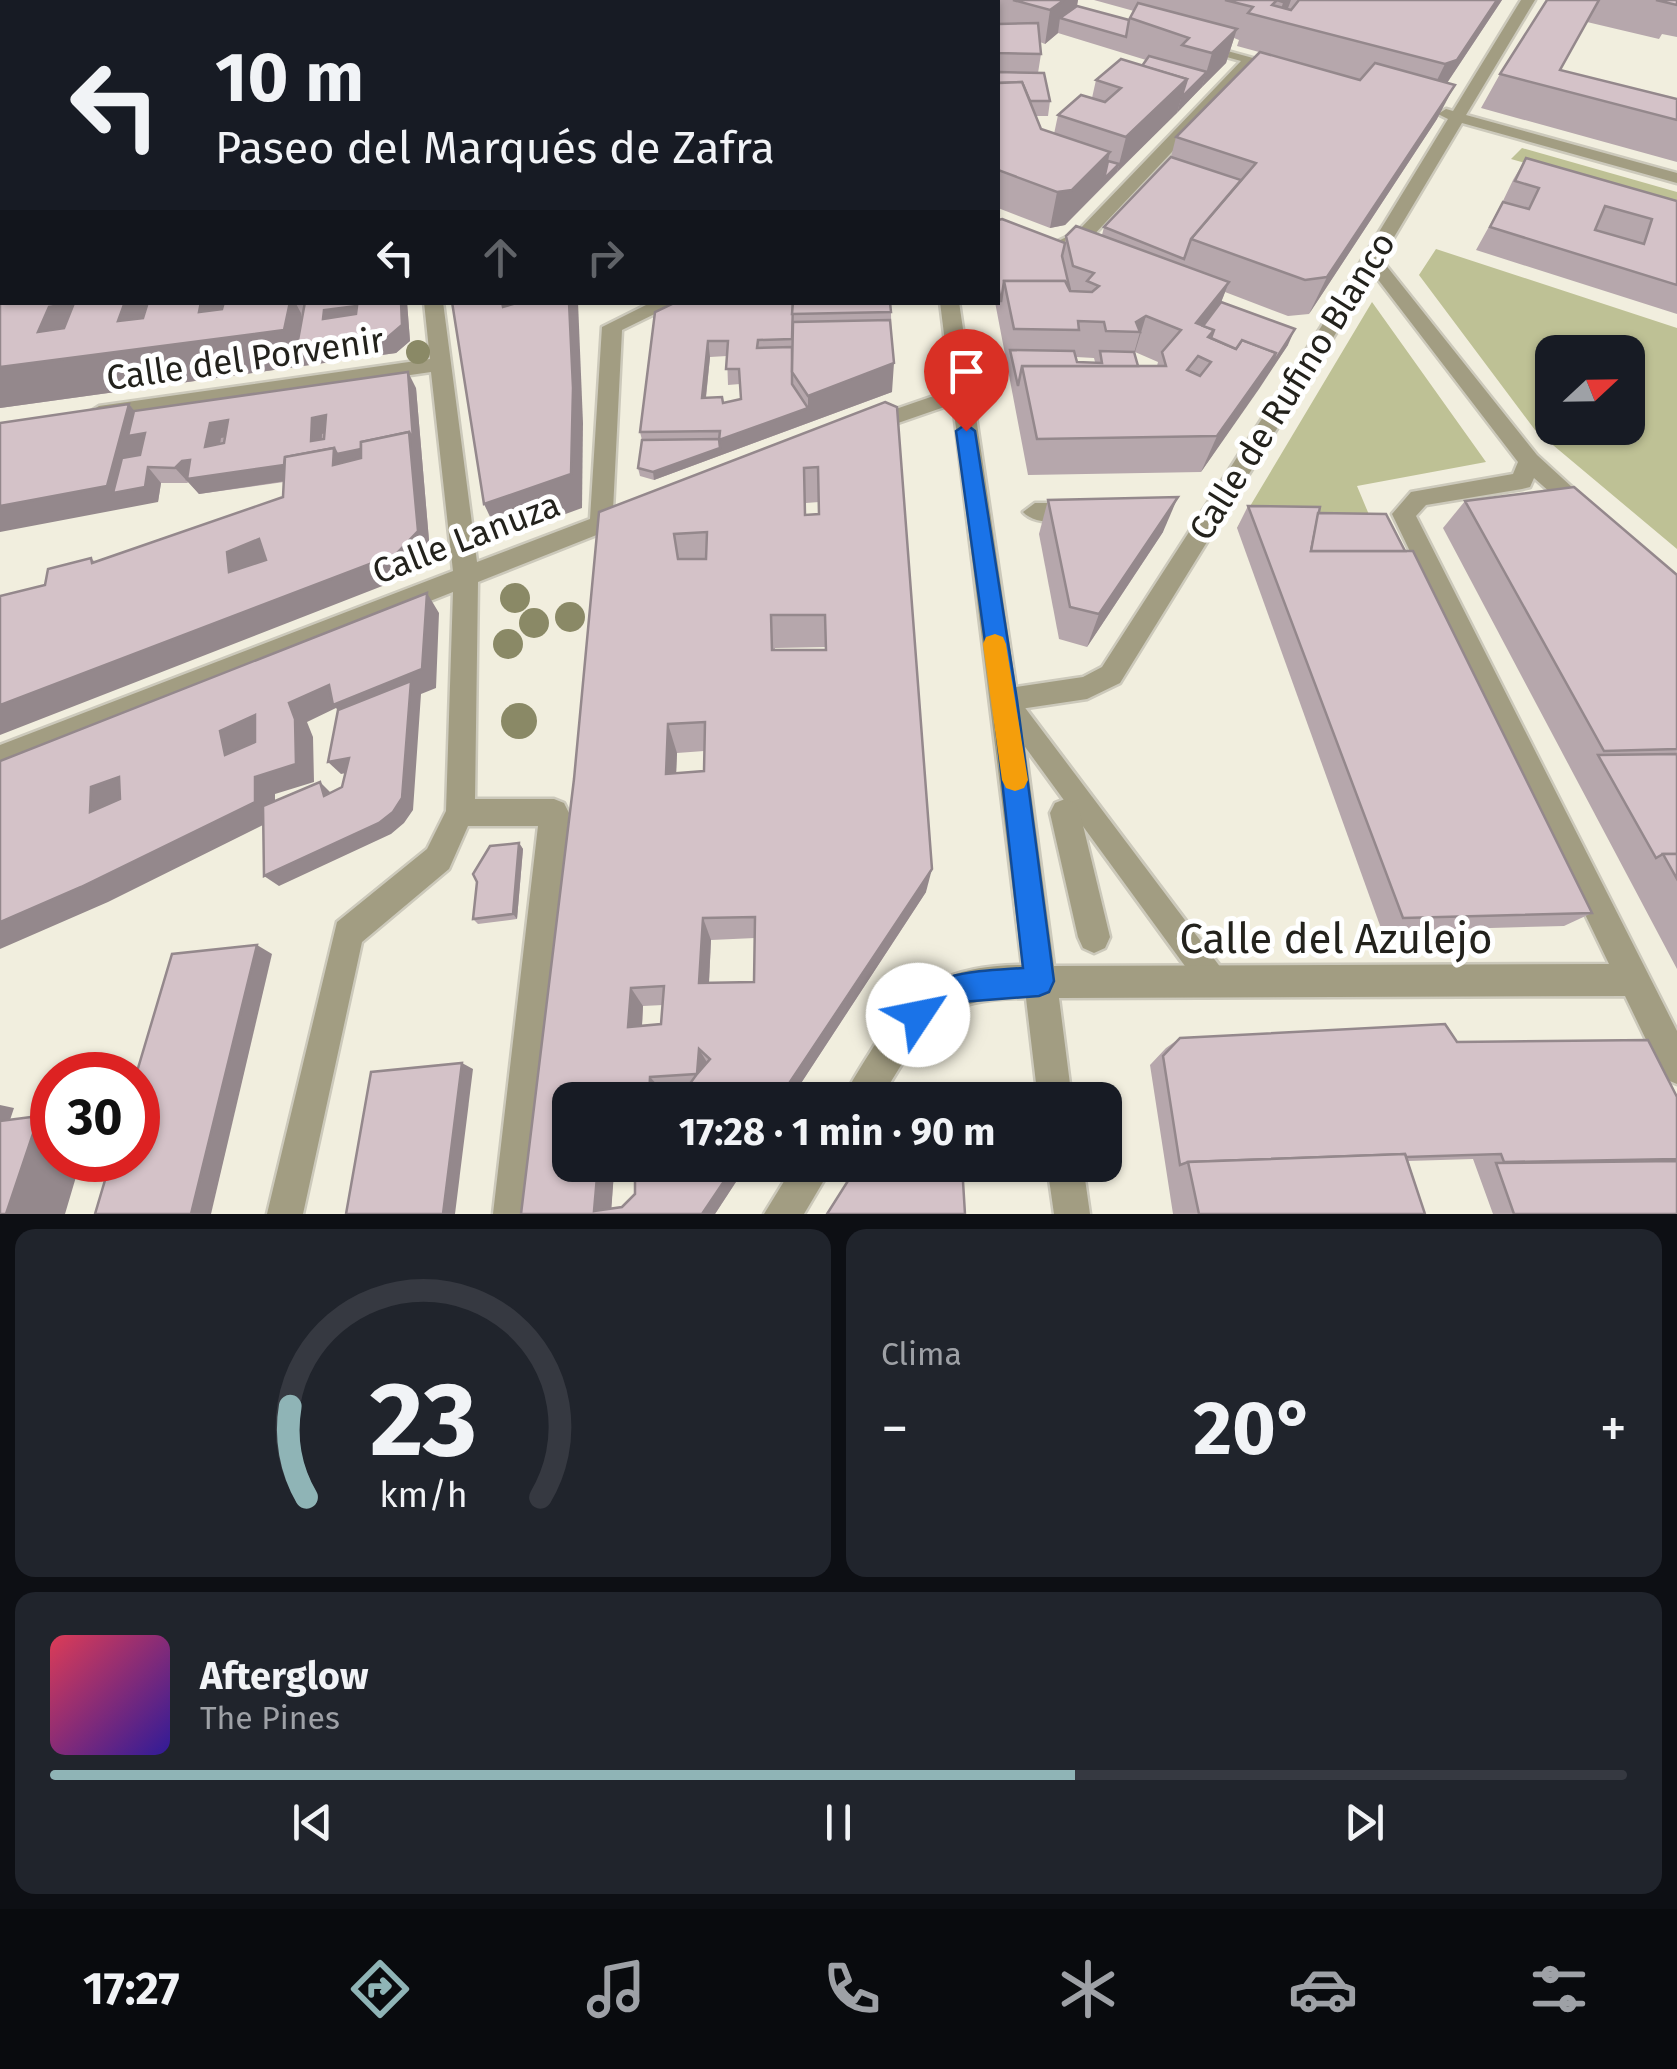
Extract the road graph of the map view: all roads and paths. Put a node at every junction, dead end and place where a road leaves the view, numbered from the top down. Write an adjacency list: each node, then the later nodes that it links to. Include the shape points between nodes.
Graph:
1 (1528, 0): 6 (street, Calle de Rufino Blanco)
2 (1180, 40): 3 (street)
3 (1251, 59): 4 (street); 8 (street, via 1083,236)
4 (1308, 75)
5 (1421, 106): 6 (street)
6 (1458, 117): 7 (street); 9 (street, Calle de Rufino Blanco)
7 (1677, 178)
8 (1061, 248)
9 (1372, 259): 17 (street); 24 (street, Calle de Rufino Blanco, via 1312,344 1111,675 1087,688)
10 (433, 305): 13 (street)
11 (663, 305): 21 (street, via 612,327)
12 (949, 305): 14 (street)
13 (440, 364): 15 (street, Calle del Porvenir); 23 (street)
14 (961, 396): 16 (street); 24 (street)
15 (78, 416)
16 (853, 432)
17 (1530, 461): 22 (street); 30 (street, via 1522,481 1419,498 1404,514)
18 (655, 504): 21 (street, Calle Lanuza)
19 (1035, 512): 20 (street)
20 (1104, 512)
21 (601, 523): 23 (street, Calle Lanuza)
22 (1607, 528)
23 (466, 575): 25 (street, Calle Lanuza); 26 (street)
24 (1005, 700): 29 (lane); 31 (street)
25 (0, 758)
26 (460, 812): 37 (street, via 438,859 348,933); 38 (street, via 554,813)
27 (1065, 813): 28 (street)
28 (1094, 938)
29 (1211, 978): 30 (street, Calle del Azulejo); 31 (street, Calle del Azulejo)
30 (1634, 980): 32 (street)
31 (1039, 981): 33 (street, via 956,988 918,1015); 34 (street)
32 (1677, 1067)
33 (872, 1082)
34 (1053, 1082)
35 (804, 1182): 39 (street)
36 (1067, 1182): 40 (street)
37 (285, 1214)
38 (511, 1214)
39 (782, 1214)
40 (1072, 1214)

